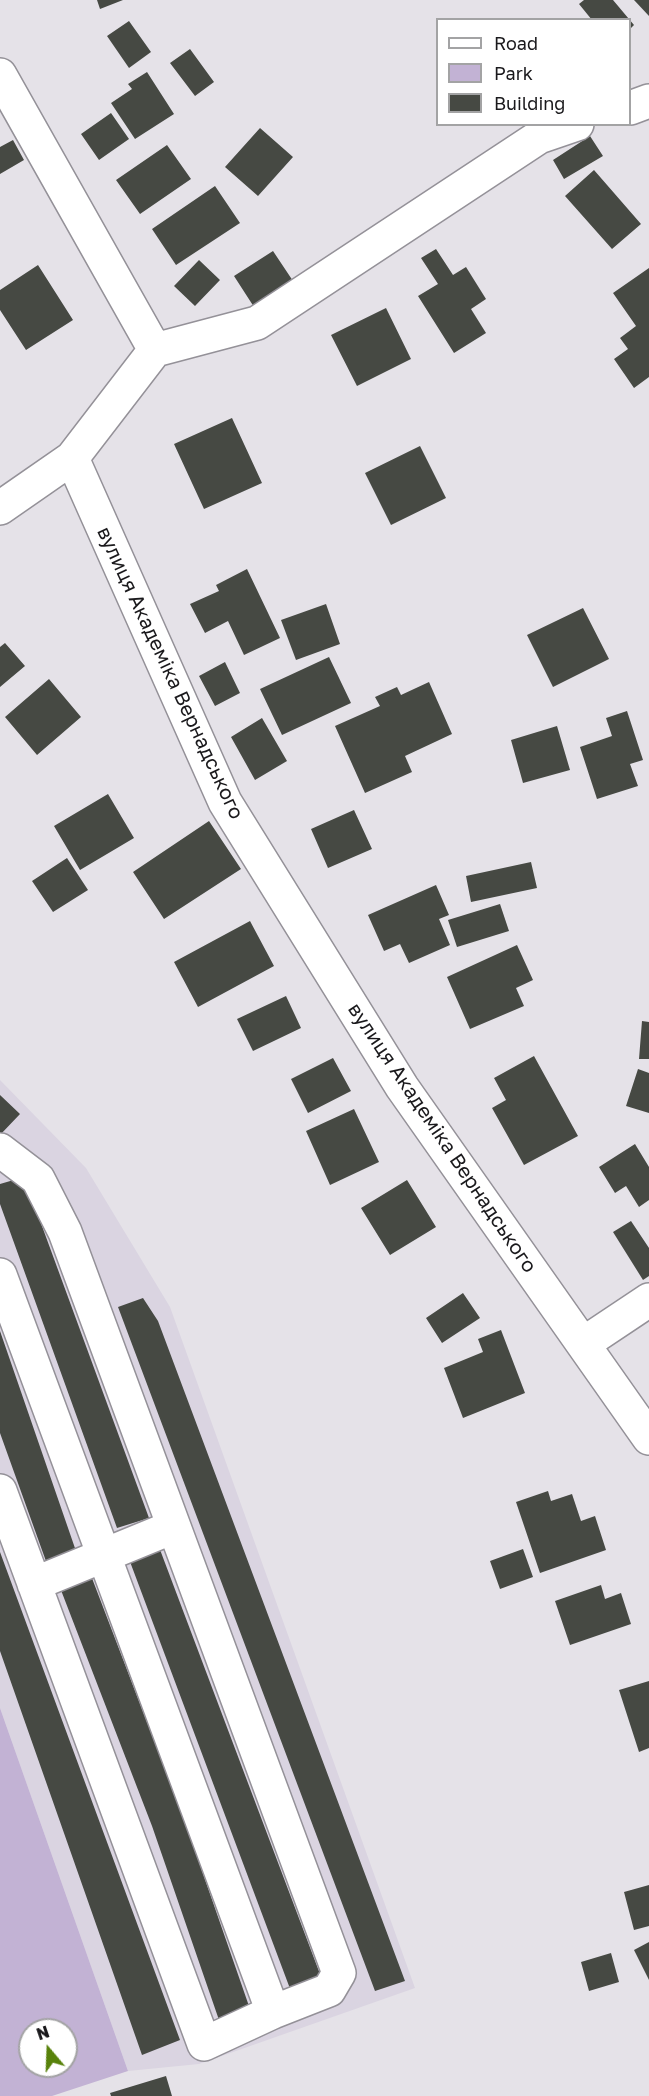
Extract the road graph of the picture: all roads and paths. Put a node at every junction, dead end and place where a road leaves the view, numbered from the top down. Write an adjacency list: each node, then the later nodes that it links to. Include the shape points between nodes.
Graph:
1 (0, 75): 5 (street)
2 (649, 101): 3 (street)
3 (631, 108)
4 (571, 126): 5 (street, via 538,137 257,323)
5 (155, 350): 6 (street)
6 (72, 458): 7 (street); 11 (street, вулиця Академіка Вернадського, via 225,802 402,1088)
7 (0, 508)
8 (0, 1150): 14 (street, via 38,1179 65,1232)
9 (0, 1275): 15 (street)
10 (649, 1300): 11 (street)
11 (583, 1344): 12 (street, вулиця Академіка Вернадського)
12 (649, 1438)
13 (0, 1491): 16 (street)
14 (173, 1527): 15 (street); 17 (street, via 339,1973 329,1990)
15 (104, 1556): 16 (street); 17 (street)
16 (34, 1584): 17 (street, via 204,2044)
17 (273, 2012)

